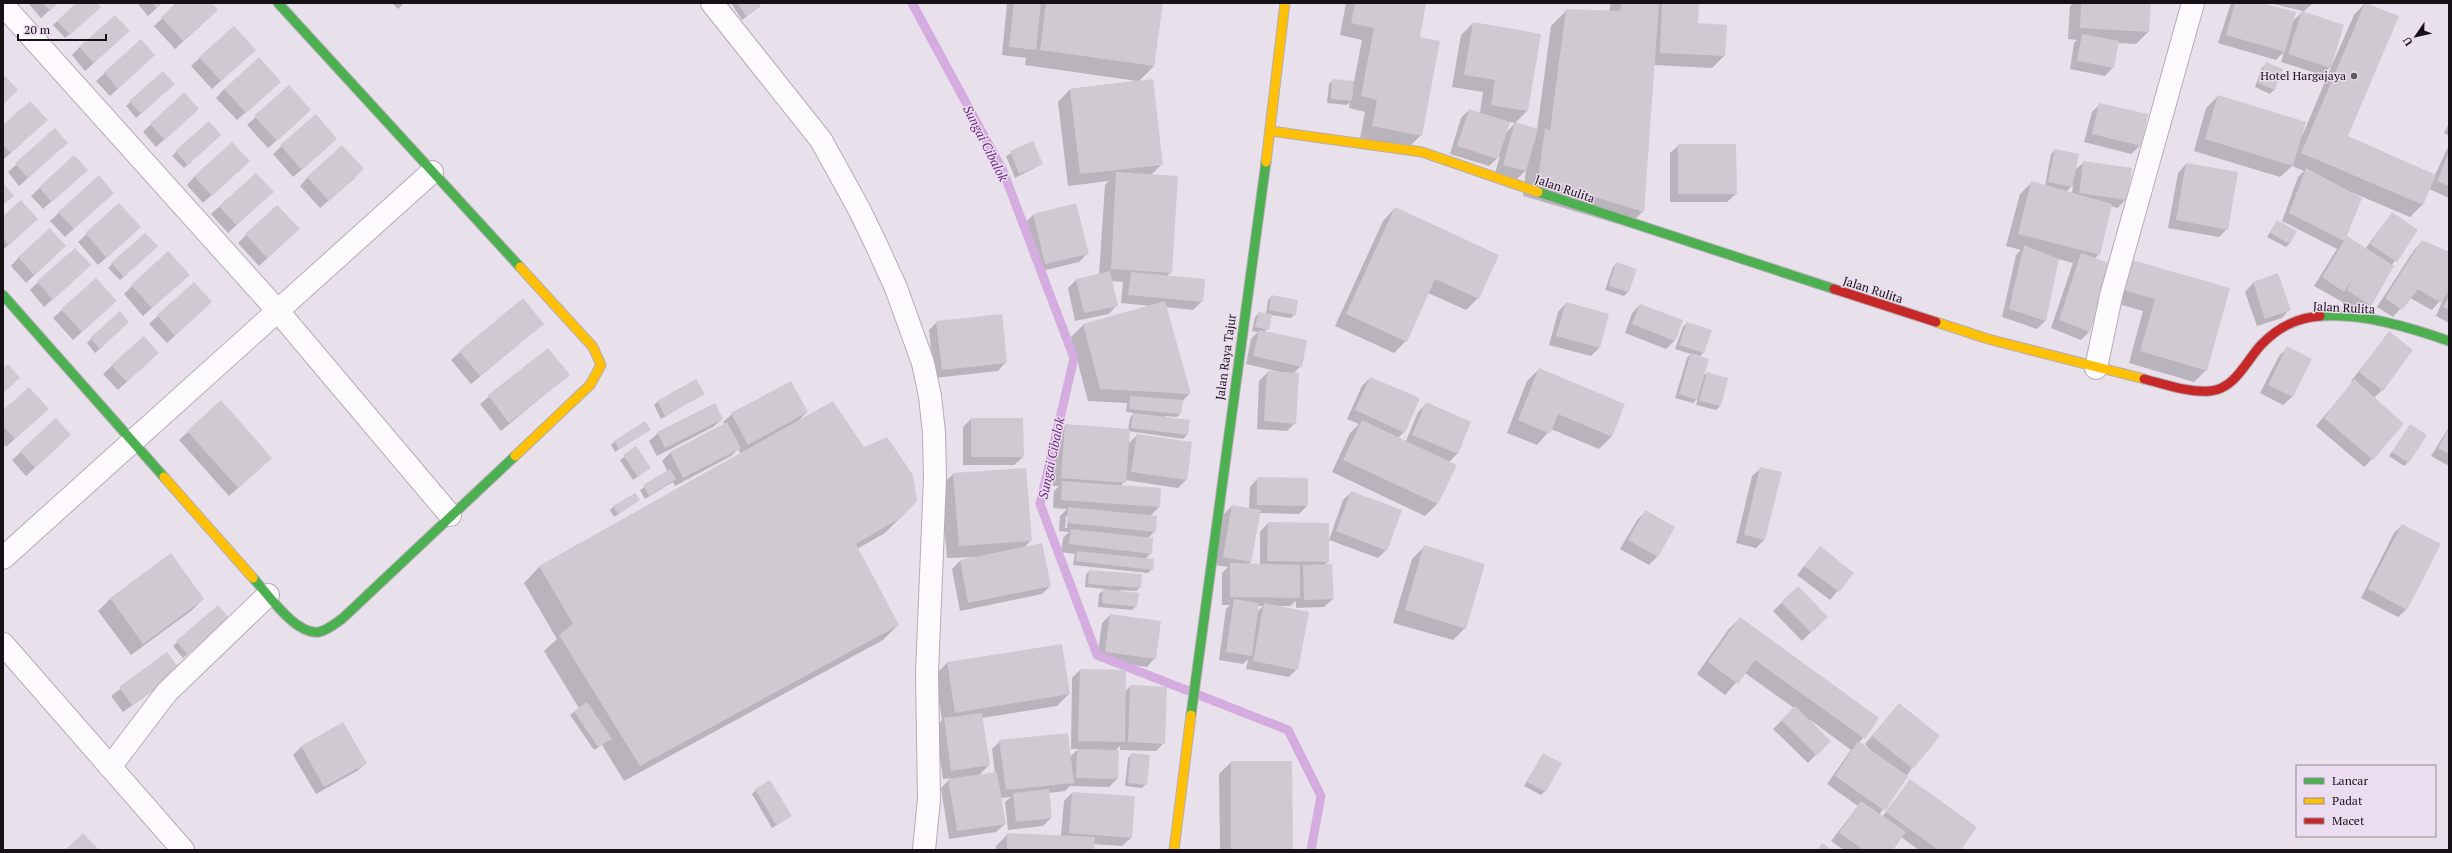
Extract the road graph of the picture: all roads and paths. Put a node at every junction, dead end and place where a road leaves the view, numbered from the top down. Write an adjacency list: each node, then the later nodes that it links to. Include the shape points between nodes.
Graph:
1 (278, 3): 7 (main road)
2 (712, 3): 19 (street, via 821,140 860,209 896,288 923,363 934,433 935,478 927,673 929,799)
3 (1285, 3): 6 (main road, Jalan Raya Tajur)
4 (2192, 3): 11 (street, via 2111,296)
5 (3, 5): 9 (street)
6 (1270, 131): 11 (main road, Jalan Rulita, via 1422,152 1649,230 1920,318 2018,348); 20 (main road, Jalan Raya Tajur, via 1225,452)
7 (432, 172): 9 (street); 13 (main road, via 593,347 601,365 590,385 576,399)
8 (3, 295): 12 (main road)
9 (277, 310): 12 (street); 13 (street)
10 (2449, 341): 11 (main road, Jalan Rulita, via 2409,327 2377,321 2334,317 2303,318 2288,324 2264,342 2229,386 2221,390 2201,391)
11 (2096, 368)
12 (132, 444): 14 (street); 15 (main road)
13 (450, 515): 15 (main road, via 332,627 315,633 303,630 292,623)
14 (3, 558)
15 (268, 595): 17 (street, via 167,692)
16 (3, 644): 17 (street)
17 (110, 767): 18 (street)
18 (183, 850)
19 (924, 850)
20 (1174, 850)

